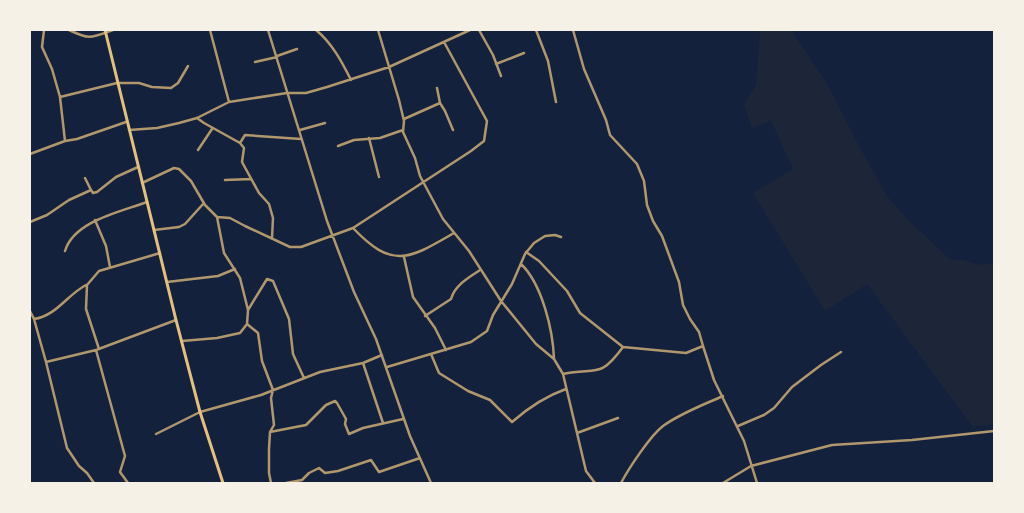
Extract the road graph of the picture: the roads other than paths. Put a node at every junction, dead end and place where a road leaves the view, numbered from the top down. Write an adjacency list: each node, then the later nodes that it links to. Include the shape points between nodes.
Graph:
1 (44, 30): 26 (street, via 42,47)
2 (69, 30): 12 (street, via 87,37)
3 (112, 30): 12 (street)
4 (210, 30): 27 (street)
5 (268, 30): 16 (street)
6 (316, 30): 22 (street, via 331,46)
7 (378, 30): 20 (street)
8 (470, 30): 13 (street)
9 (479, 30): 18 (street)
10 (536, 30): 28 (street, via 548,60)
11 (573, 30): 83 (street, via 584,69 610,134 637,164 644,181 652,221 662,236 679,282 683,306 700,332)
12 (105, 31): 23 (main road)
13 (444, 42): 20 (street); 52 (street, via 487,121 484,141)
14 (297, 49): 16 (street)
15 (524, 53): 18 (street)
16 (277, 56): 17 (street); 25 (street)
17 (255, 62)
18 (496, 64): 21 (street)
19 (188, 66): 23 (street, via 178,83 170,88)
20 (389, 67): 22 (street); 31 (street)
21 (501, 76)
22 (351, 80): 25 (street, via 306,93)
23 (117, 83): 26 (street); 32 (main road)
24 (437, 88): 29 (street)
25 (287, 93): 27 (street); 36 (street)
26 (60, 97): 41 (street)
27 (229, 102): 30 (street)
28 (556, 102)
29 (440, 103): 31 (street); 38 (street)
30 (197, 118): 34 (street); 35 (street, via 157,128)
31 (404, 119): 37 (street)
32 (126, 122): 35 (main road); 41 (street, via 78,140)
33 (325, 123): 36 (street)
34 (212, 128): 42 (street); 44 (street)
35 (128, 130): 46 (main road)
36 (299, 130): 40 (street)
37 (404, 130): 39 (street); 52 (street)
38 (453, 130)
39 (369, 138): 43 (street); 47 (street)
40 (301, 139): 42 (street, via 245,135); 62 (street)
41 (65, 141): 45 (street)
42 (240, 143): 49 (street, via 244,148 242,162)
43 (338, 146)
44 (198, 150)
45 (30, 154)
46 (138, 167): 51 (main road); 53 (street, via 116,177 97,192)
47 (379, 177)
48 (85, 178): 53 (street)
49 (251, 179): 50 (street); 64 (street, via 269,204 273,218)
50 (225, 180)
51 (142, 183): 54 (main road); 55 (street, via 174,168 179,169)
52 (423, 183): 59 (street); 61 (street)
53 (91, 190): 58 (street)
54 (147, 202): 57 (street); 60 (main road)
55 (204, 203): 56 (street); 60 (street, via 185,224)
56 (217, 217): 64 (street, via 230,218); 71 (street, via 224,254)
57 (95, 220): 65 (street, via 79,230); 70 (street, via 106,246)
58 (30, 222)
59 (353, 228): 62 (street); 68 (street, via 386,255)
60 (154, 230): 67 (main road)
61 (454, 233): 68 (street, via 422,252); 72 (street)
62 (333, 235): 64 (street, via 301,247); 89 (street)
63 (561, 237): 66 (street, via 545,236)
64 (272, 238)
65 (64, 251)
66 (526, 252): 69 (street); 84 (street, via 567,291 580,313)
67 (160, 253): 70 (street); 73 (main road)
68 (404, 256): 78 (street, via 413,297)
69 (521, 264): 75 (street); 90 (street, via 535,285 548,316)
70 (110, 268): 74 (street, via 99,271)
71 (235, 269): 73 (street, via 218,276); 76 (street)
72 (480, 270): 75 (street); 78 (street, via 463,281 453,292 452,299)
73 (167, 282): 80 (main road)
74 (87, 285): 79 (street, via 75,291 55,310); 85 (street, via 86,309)
75 (501, 301): 86 (street, via 487,331 471,342); 90 (street, via 536,344)
76 (248, 310): 81 (street); 95 (street, via 267,279 273,281 288,319 294,354)
77 (30, 311): 79 (street)
78 (425, 316): 86 (street)
79 (34, 320): 91 (street)
80 (176, 320): 82 (main road); 85 (street)
81 (247, 324): 82 (street, via 240,333); 97 (street, via 258,333 262,361)
82 (182, 341): 99 (main road)
83 (703, 346): 84 (street, via 686,353); 98 (street)
84 (623, 347): 94 (street, via 602,370)
85 (98, 350): 91 (street); 111 (street, via 125,456 120,472)
86 (446, 350): 88 (street)
87 (841, 352): 103 (street, via 792,387 774,408)
88 (431, 354): 93 (street); 96 (street, via 439,373 490,400 512,422 535,405)
89 (382, 355): 92 (street); 93 (street)
90 (554, 359): 94 (street)
91 (46, 362): 110 (street, via 67,448)
92 (363, 363): 95 (street); 102 (street)
93 (387, 367): 101 (street)
94 (563, 374): 96 (street)
95 (304, 378): 97 (street)
96 (566, 389): 106 (street)
97 (273, 390): 99 (street); 105 (street, via 274,425)
98 (723, 396): 103 (street); 117 (street, via 662,427 629,467)
99 (200, 412): 107 (street); 112 (main road)
100 (618, 418): 106 (street)
101 (404, 419): 102 (street); 108 (street)
102 (384, 423): 105 (street, via 349,434 346,418 334,401 306,425)
103 (738, 426): 109 (street)
104 (994, 431): 109 (street, via 832,446)
105 (270, 432): 113 (street)
106 (577, 433): 116 (street, via 586,471)
107 (156, 434)
108 (420, 458): 114 (street, via 379,472 371,460 325,474 319,468 302,480); 115 (street)
109 (751, 466): 118 (street); 119 (street)
110 (94, 483)
111 (128, 483)
112 (222, 483)
113 (271, 483)
114 (286, 483)
115 (431, 483)
116 (595, 483)
117 (622, 483)
118 (723, 483)
119 (757, 483)

